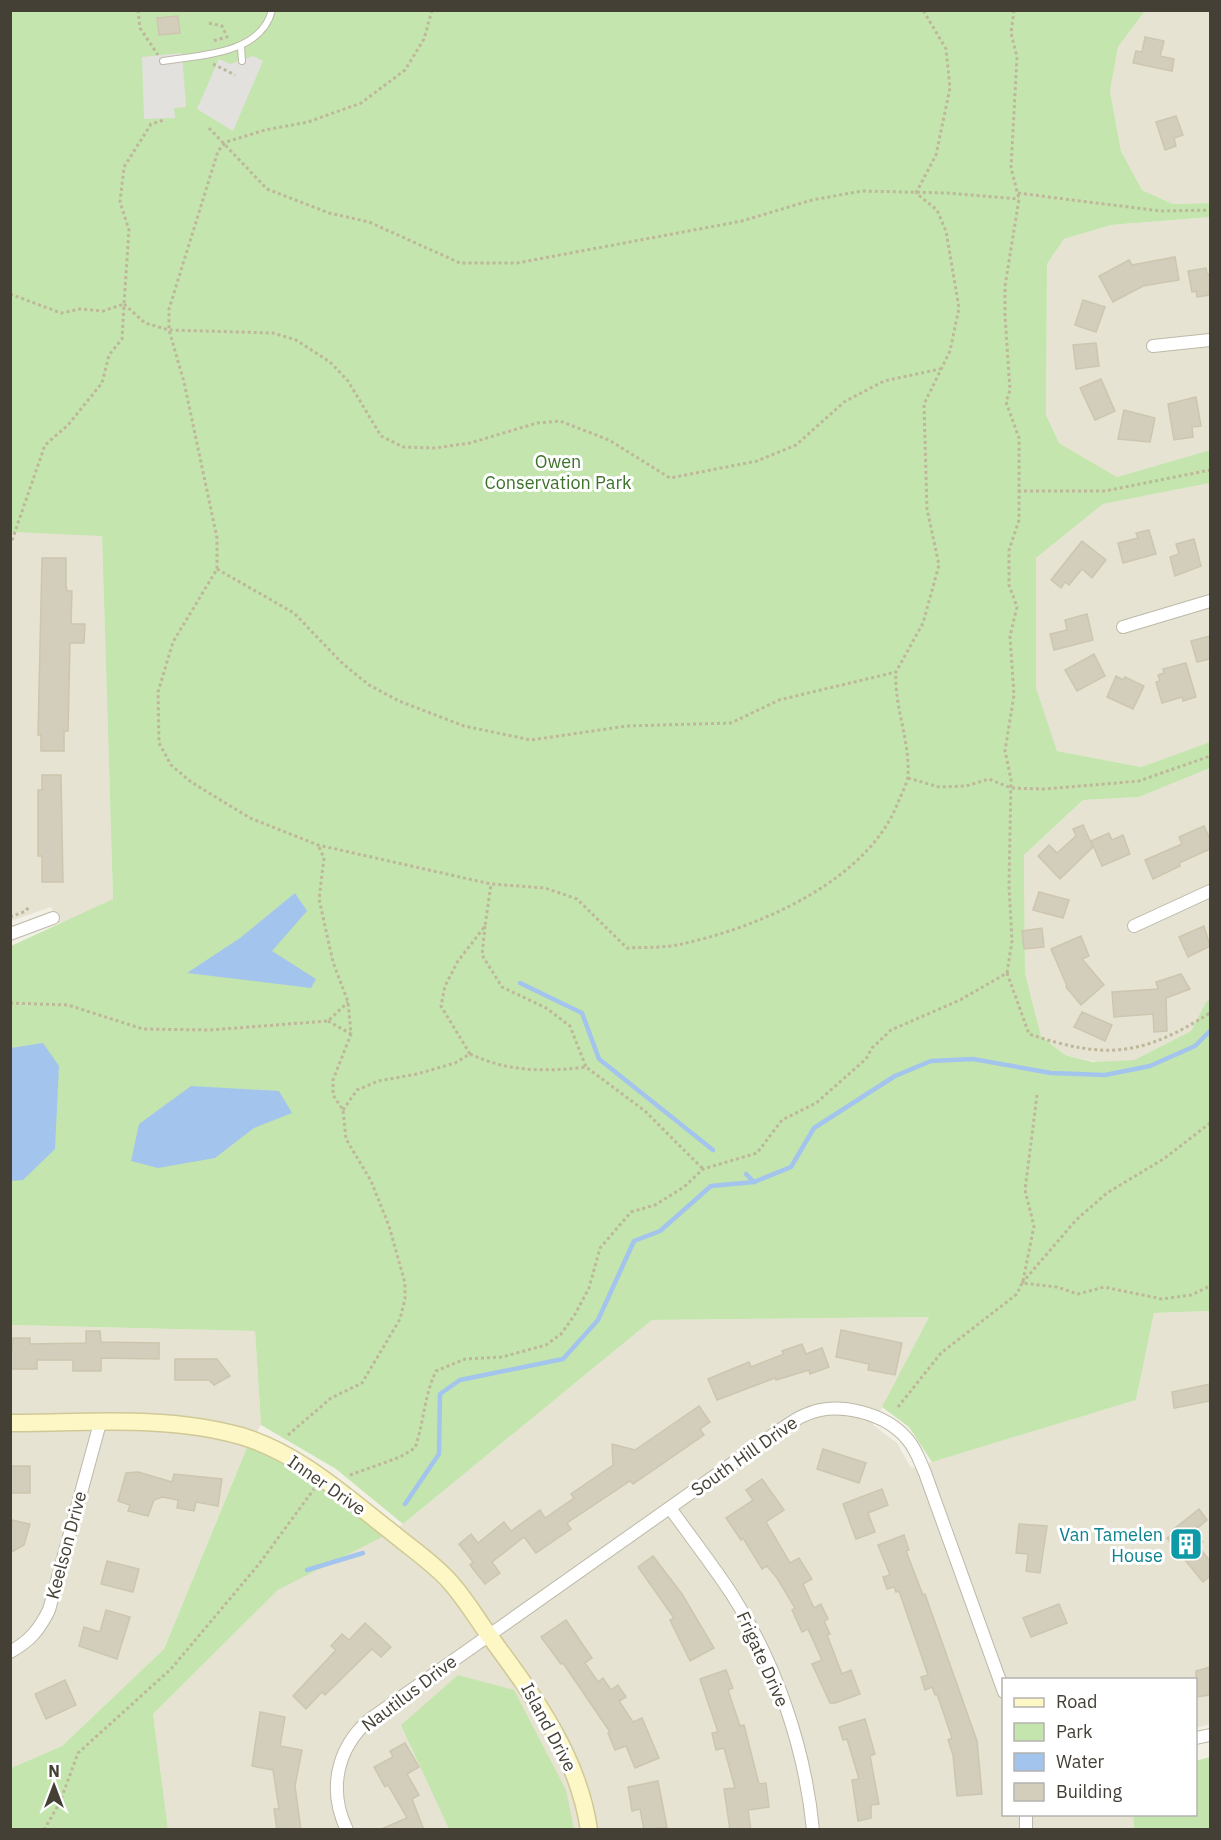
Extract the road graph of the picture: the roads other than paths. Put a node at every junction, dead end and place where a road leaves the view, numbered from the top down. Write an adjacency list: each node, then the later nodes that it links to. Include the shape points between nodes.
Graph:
1 (272, 10): 2 (lane, via 270,19)
2 (241, 47): 3 (lane); 4 (lane)
3 (163, 61)
4 (242, 61)
5 (1210, 340): 6 (street)
6 (1153, 346)
7 (1210, 601): 8 (street)
8 (1123, 627)
9 (1210, 891): 11 (street)
10 (52, 918): 12 (street)
11 (1134, 926)
12 (11, 930)
13 (10, 1423): 14 (street, Inner Drive)
14 (100, 1423): 16 (street, Inner Drive, via 176,1424 243,1437 282,1453 323,1478 450,1582); 17 (street, Keelson Drive, via 49,1610 29,1641)
15 (670, 1508): 16 (street, South Hill Drive); 18 (street, South Hill Drive, via 805,1414 843,1409 884,1421 908,1440 925,1473); 21 (street, Frigate Drive, via 731,1593 767,1660 790,1723)
16 (489, 1635): 19 (street, Nautilus Drive, via 369,1720 352,1738 336,1781 341,1816); 20 (street, Island Drive, via 525,1681 558,1738 581,1792)
17 (10, 1652)
18 (1002, 1686)
19 (348, 1830)
20 (589, 1830)
21 (813, 1830)

